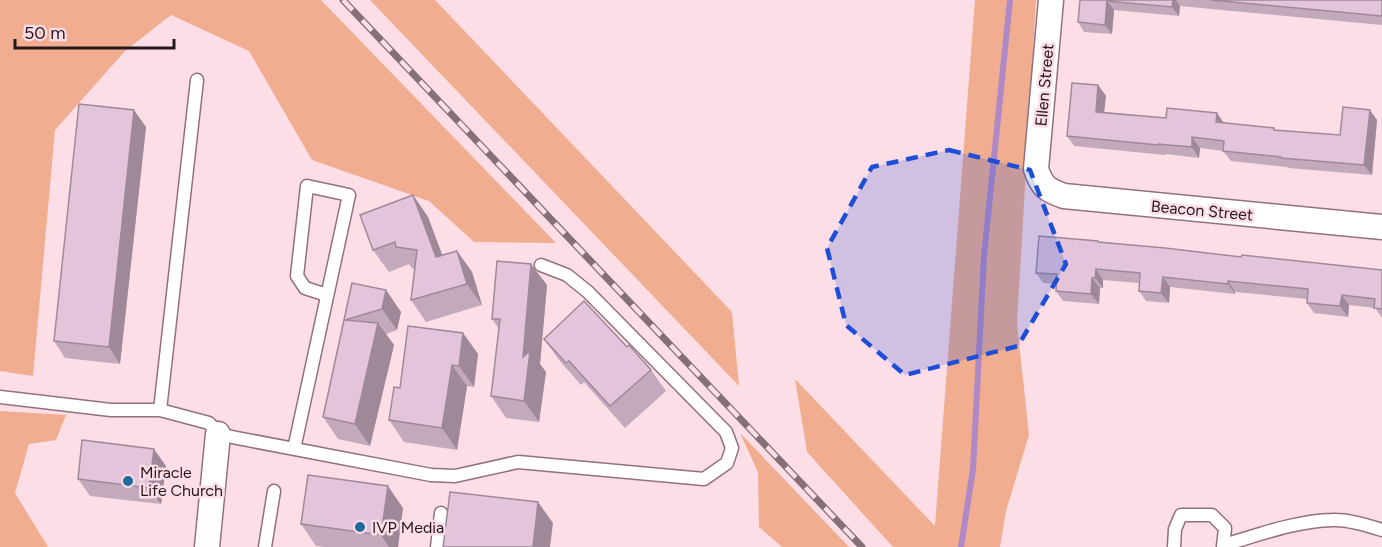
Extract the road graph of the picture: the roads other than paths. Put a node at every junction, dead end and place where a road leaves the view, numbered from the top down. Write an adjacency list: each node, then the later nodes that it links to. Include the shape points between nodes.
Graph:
1 (1051, 0): 3 (street, Ellen Street)
2 (197, 80): 8 (lane)
3 (1036, 169): 4 (street, Beacon Street, via 1040,182 1064,196)
4 (1382, 227)
5 (541, 265): 10 (lane, via 567,275 588,292 726,432 732,448 727,463 704,479 518,462 443,476)
6 (327, 295): 6 (lane, via 305,288 297,276 308,186 349,195); 10 (lane)
7 (0, 397): 8 (lane, via 111,410)
8 (160, 410): 9 (lane, via 209,423)
9 (218, 434): 10 (lane); 15 (street)
10 (294, 449)
11 (274, 491): 17 (lane)
12 (441, 513): 18 (lane)
13 (1382, 530): 14 (lane, via 1333,519 1292,525)
14 (1223, 546): 19 (lane, via 1225,528 1212,515 1181,515)
15 (207, 547): 16 (lane)
16 (213, 547)
17 (265, 547)
18 (437, 547)
19 (1174, 547)

